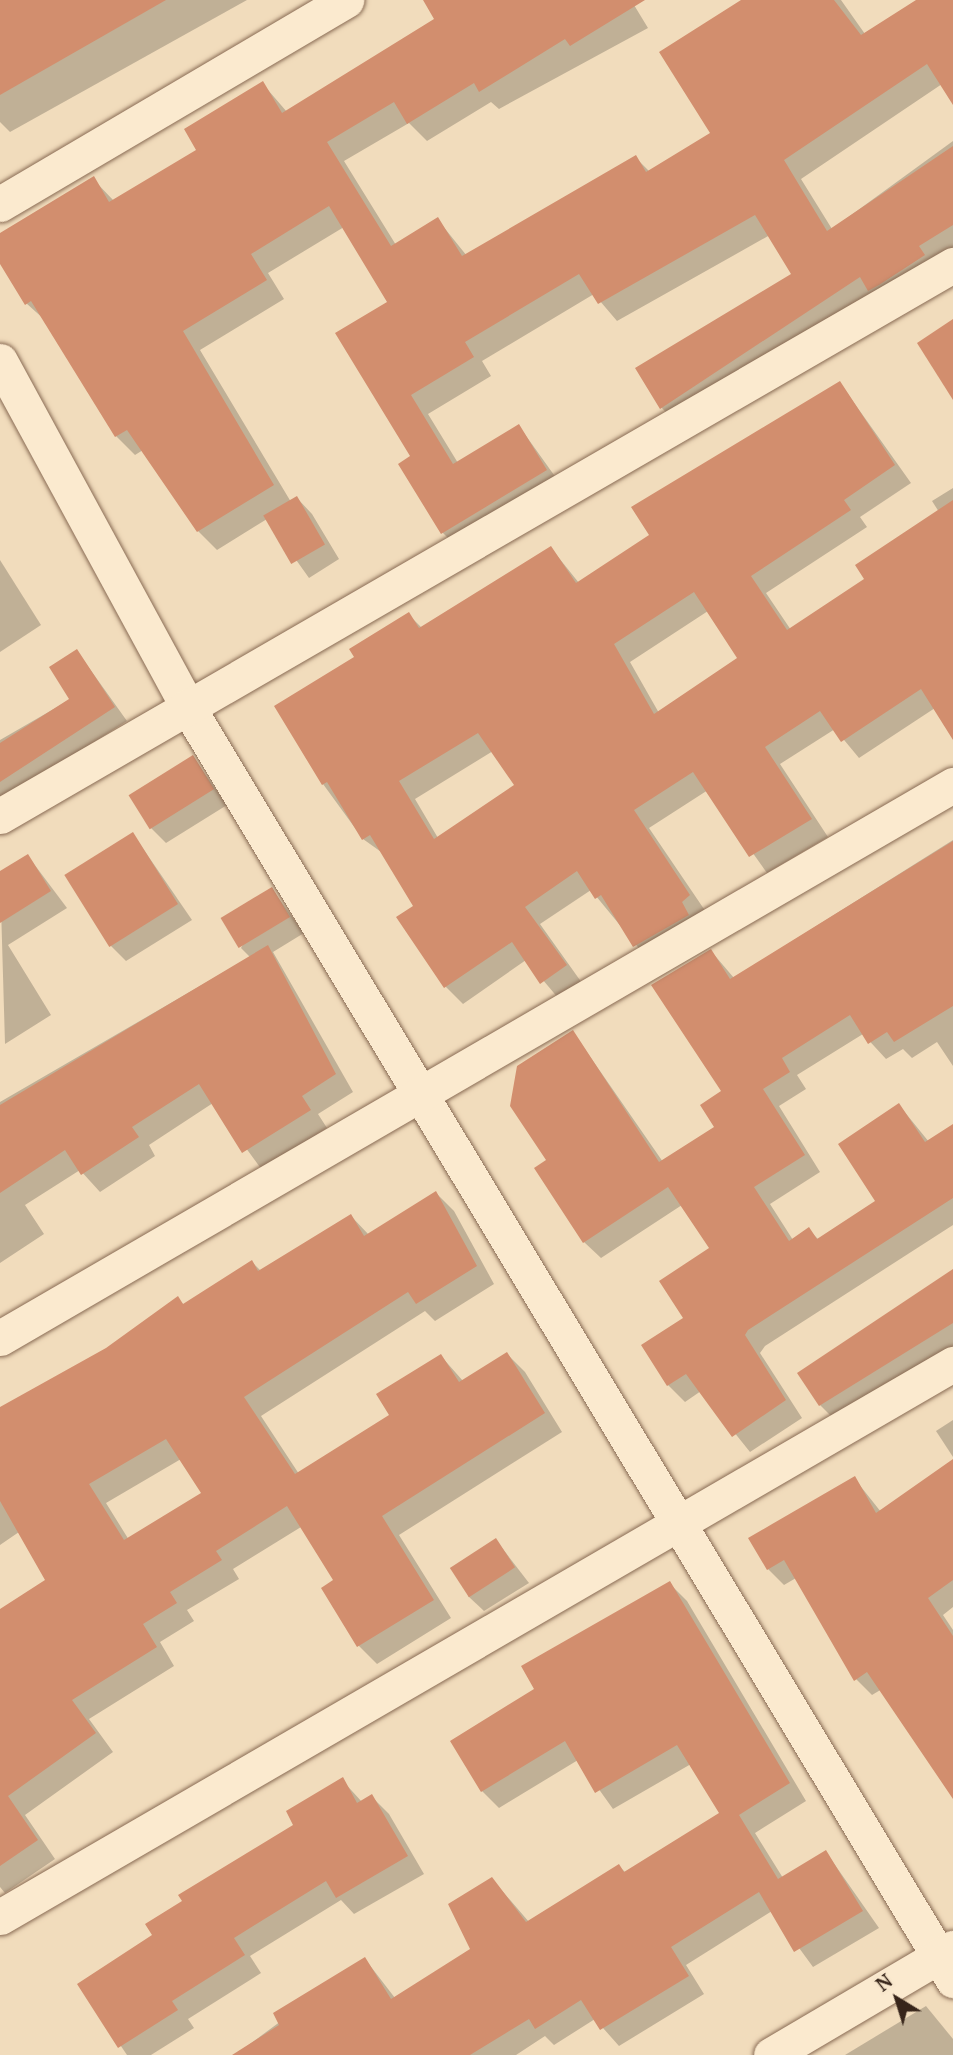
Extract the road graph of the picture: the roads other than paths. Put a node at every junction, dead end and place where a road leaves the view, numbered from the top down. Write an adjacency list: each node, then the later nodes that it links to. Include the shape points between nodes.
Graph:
1 (346, 0): 2 (street)
2 (0, 204)
3 (953, 265): 5 (street)
4 (0, 361): 5 (street)
5 (187, 706): 7 (street); 8 (street)
6 (953, 785): 8 (street)
7 (0, 816)
8 (422, 1094): 9 (street); 11 (street)
9 (0, 1338)
10 (953, 1364): 11 (street)
11 (678, 1522): 12 (street); 13 (street)
12 (0, 1917)
13 (948, 1962): 14 (street)
14 (771, 2055)

